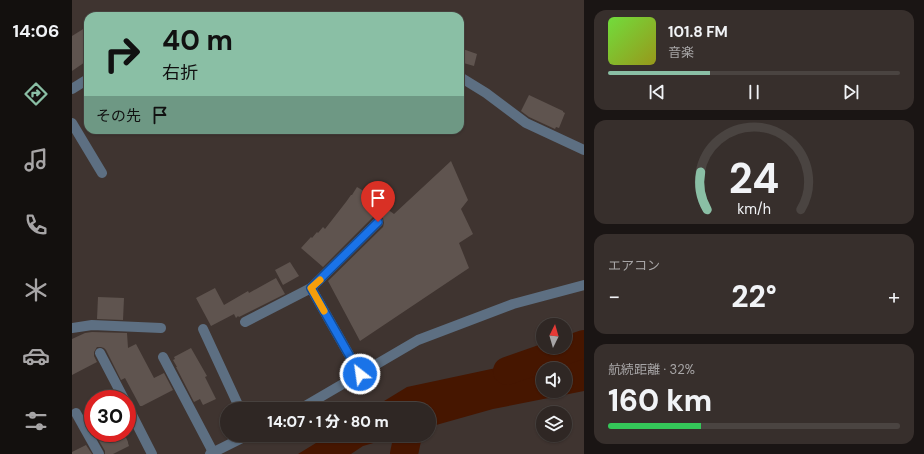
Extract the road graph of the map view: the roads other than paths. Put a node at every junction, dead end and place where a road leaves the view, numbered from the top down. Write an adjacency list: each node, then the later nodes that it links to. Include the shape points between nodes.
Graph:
1 (464, 80): 5 (street, via 526,123)
2 (84, 82): 3 (street)
3 (72, 89)
4 (72, 123): 6 (street)
5 (584, 150)
6 (102, 173)
7 (378, 222): 9 (street)
8 (584, 284): 16 (street, via 514,304 418,340)
9 (311, 288): 10 (street); 16 (street)
10 (245, 322)
11 (72, 328): 12 (street, via 92,325)
12 (161, 328)
13 (203, 330): 18 (street)
14 (100, 352): 17 (street)
15 (163, 357): 23 (street)
16 (360, 374): 19 (street)
17 (119, 390)
18 (237, 402)
19 (312, 402)
20 (76, 413): 24 (street)
21 (136, 423): 25 (street)
22 (234, 442): 23 (street)
23 (212, 453)
24 (99, 454)
25 (152, 454)

